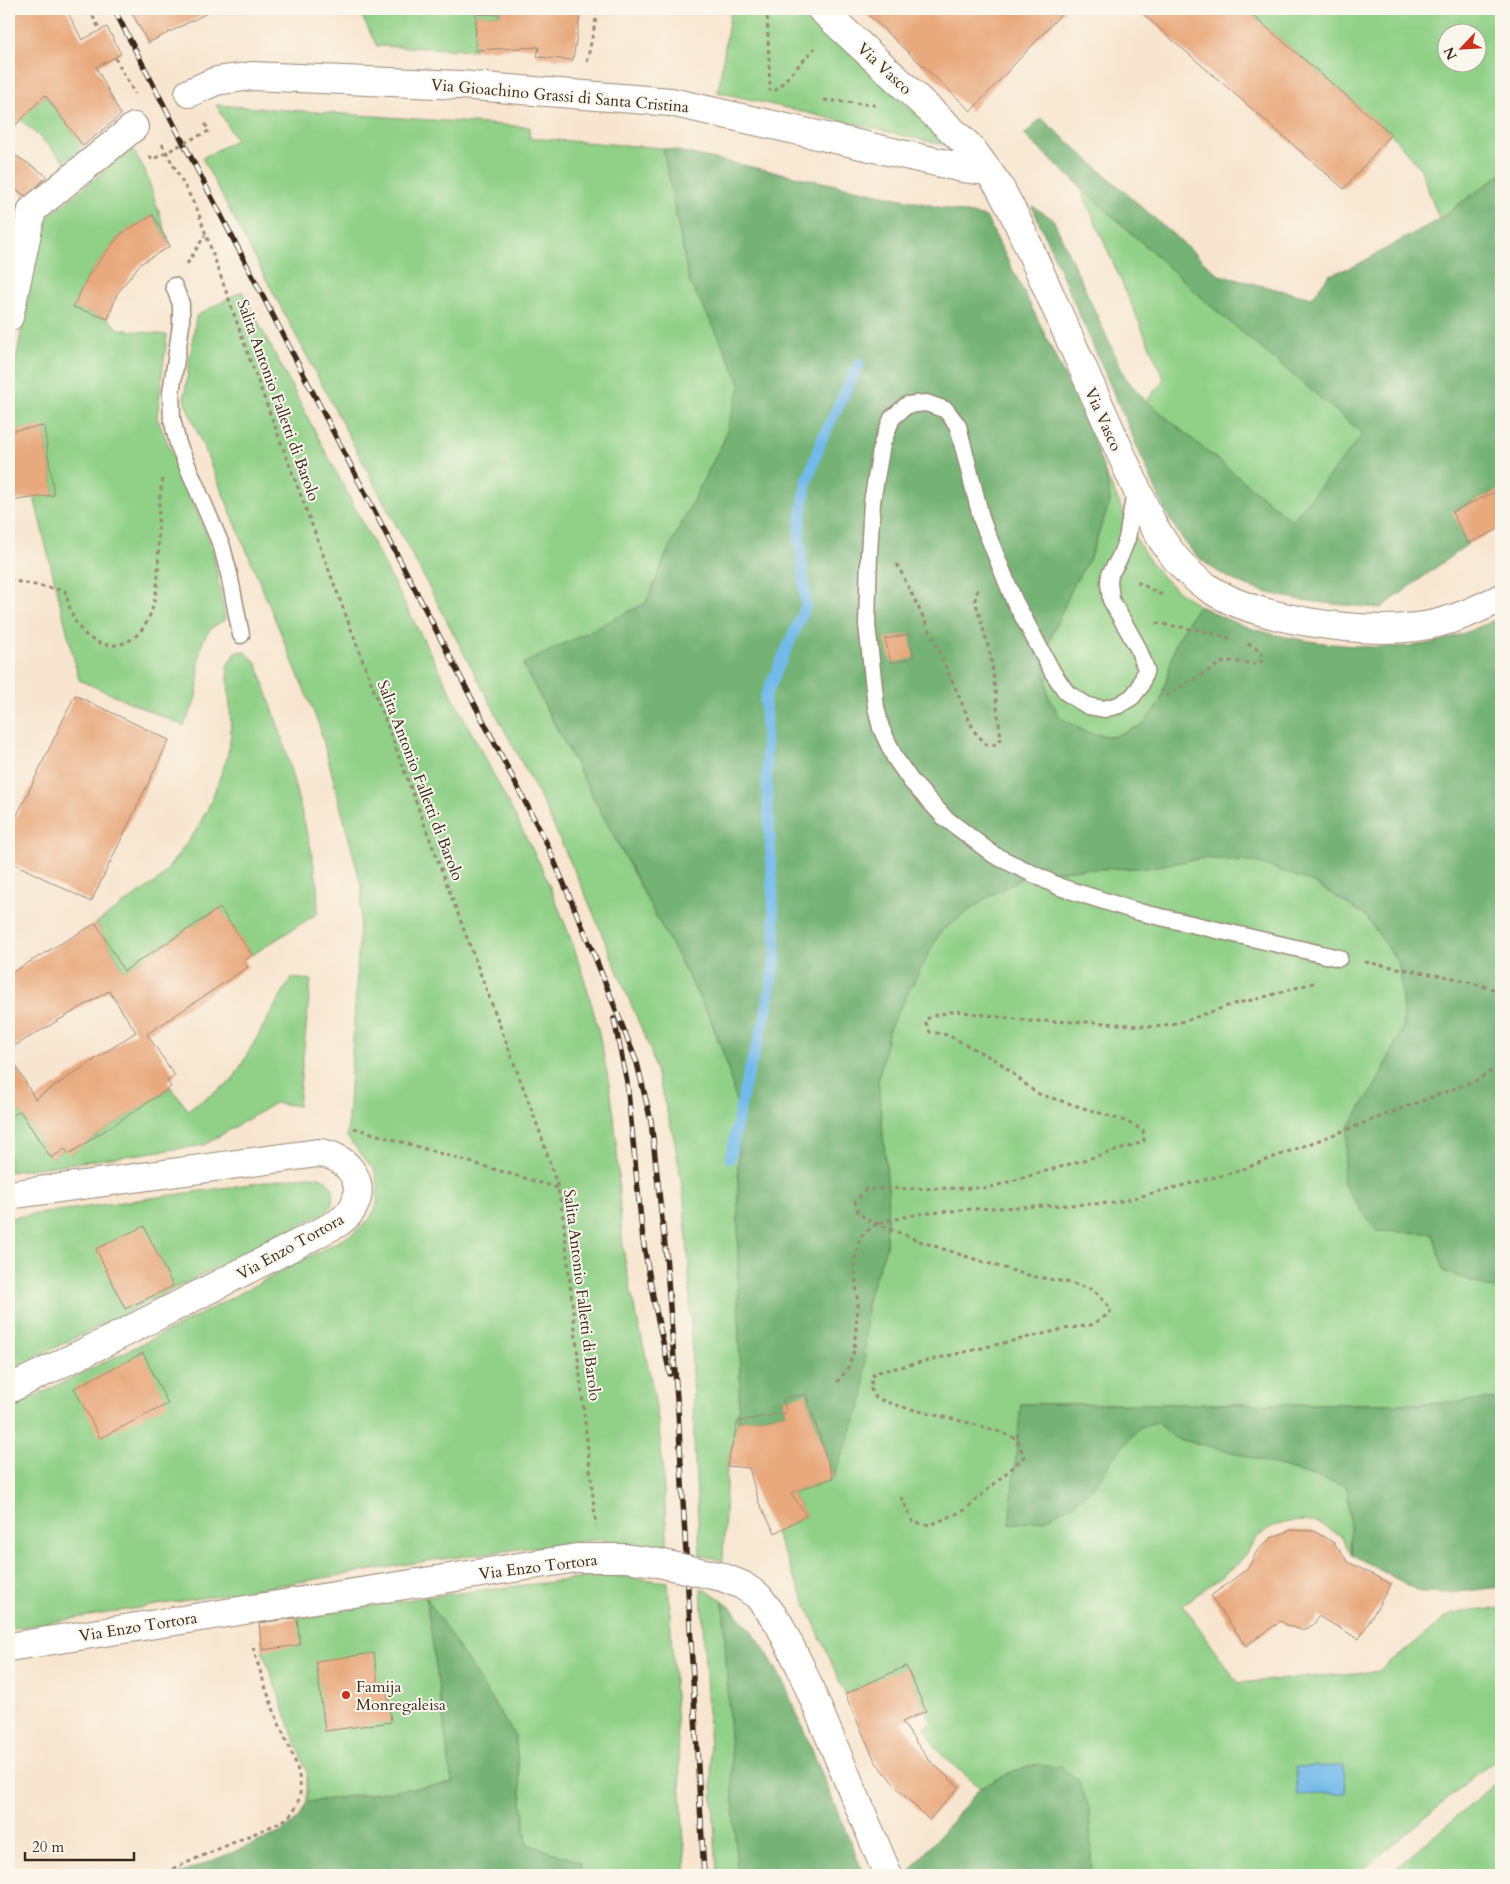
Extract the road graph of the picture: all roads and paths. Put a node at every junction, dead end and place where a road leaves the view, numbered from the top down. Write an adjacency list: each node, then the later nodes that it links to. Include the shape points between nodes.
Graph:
1 (89, 9): 5 (path)
2 (598, 9): 8 (path)
3 (767, 9): 4 (path, via 770,96)
4 (829, 16): 14 (street, Via Vasco, via 971,148)
5 (100, 30)
6 (115, 58): 9 (path)
7 (189, 93): 8 (street, Via Gioachino Grassi di Santa Cristina, via 216,81 252,76 450,84)
8 (581, 95): 14 (street, Via Gioachino Grassi di Santa Cristina, via 670,102)
9 (138, 100)
10 (134, 127): 17 (street, via 32,210)
11 (198, 136): 13 (path, bridge)
12 (161, 142): 15 (path, Salita Antonio Falletti di Barolo, via 197,209)
13 (152, 160)
14 (988, 171): 19 (street, Via Vasco, via 1015,216)
15 (205, 234): 16 (path); 28 (path, Salita Antonio Falletti di Barolo)
16 (174, 286): 18 (lane, via 181,304 171,392 172,419)
17 (9, 317)
18 (178, 444): 20 (path, via 161,488 156,592 150,616 140,634 124,644 109,646 94,641 81,629 71,612 65,591); 22 (lane, via 222,547)
19 (1136, 489): 21 (street, Via Vasco, via 1166,547 1179,563 1209,589 1253,609 1323,623 1389,629 1446,621); 23 (lane, via 1127,539 1109,583 1111,600 1146,669 1140,687 1132,697 1119,705 1104,708 1088,706 1067,693 1053,674 1014,600 982,521 958,426 946,410 926,403 907,405 892,418 882,444 872,502 869,565 867,624 881,728 895,758 911,781 944,817 994,855 1060,887 1139,912)
20 (9, 580)
21 (1501, 598)
22 (241, 635)
23 (1340, 958): 25 (path)
24 (1322, 979): 30 (path, via 1185,1021 1154,1027 1029,1021 956,1011 931,1016 925,1021 930,1032 948,1035 998,1062 1036,1093 1125,1121 1143,1130 1144,1141 988,1188 866,1189 855,1202 858,1212)
25 (1501, 990)
26 (1501, 1065): 30 (path, via 1477,1080 1235,1172 1114,1203 973,1209 919,1214)
27 (349, 1127): 28 (path)
28 (558, 1188): 34 (path, Salita Antonio Falletti di Barolo)
29 (9, 1195): 32 (street, Via Enzo Tortora, via 318,1154 334,1156 348,1166 358,1192 351,1212 338,1223)
30 (877, 1223): 31 (path, via 860,1237 854,1263 858,1304 854,1351 847,1370); 33 (path, via 974,1259 1094,1290 1111,1309 1109,1314 1091,1325 874,1373 870,1388 876,1398 893,1405 994,1428 1017,1438 1024,1457 965,1510 930,1525 913,1522)
31 (837, 1382)
32 (9, 1389)
33 (901, 1498)
34 (597, 1530)
35 (243, 1609): 36 (street, Via Enzo Tortora); 37 (path, via 254,1652 298,1774 298,1803 291,1815 281,1822); 38 (street, Via Enzo Tortora, bridge, via 577,1558 654,1562 722,1577 742,1585 758,1596 778,1622 800,1666)
36 (9, 1647)
37 (158, 1875)
38 (888, 1875)

